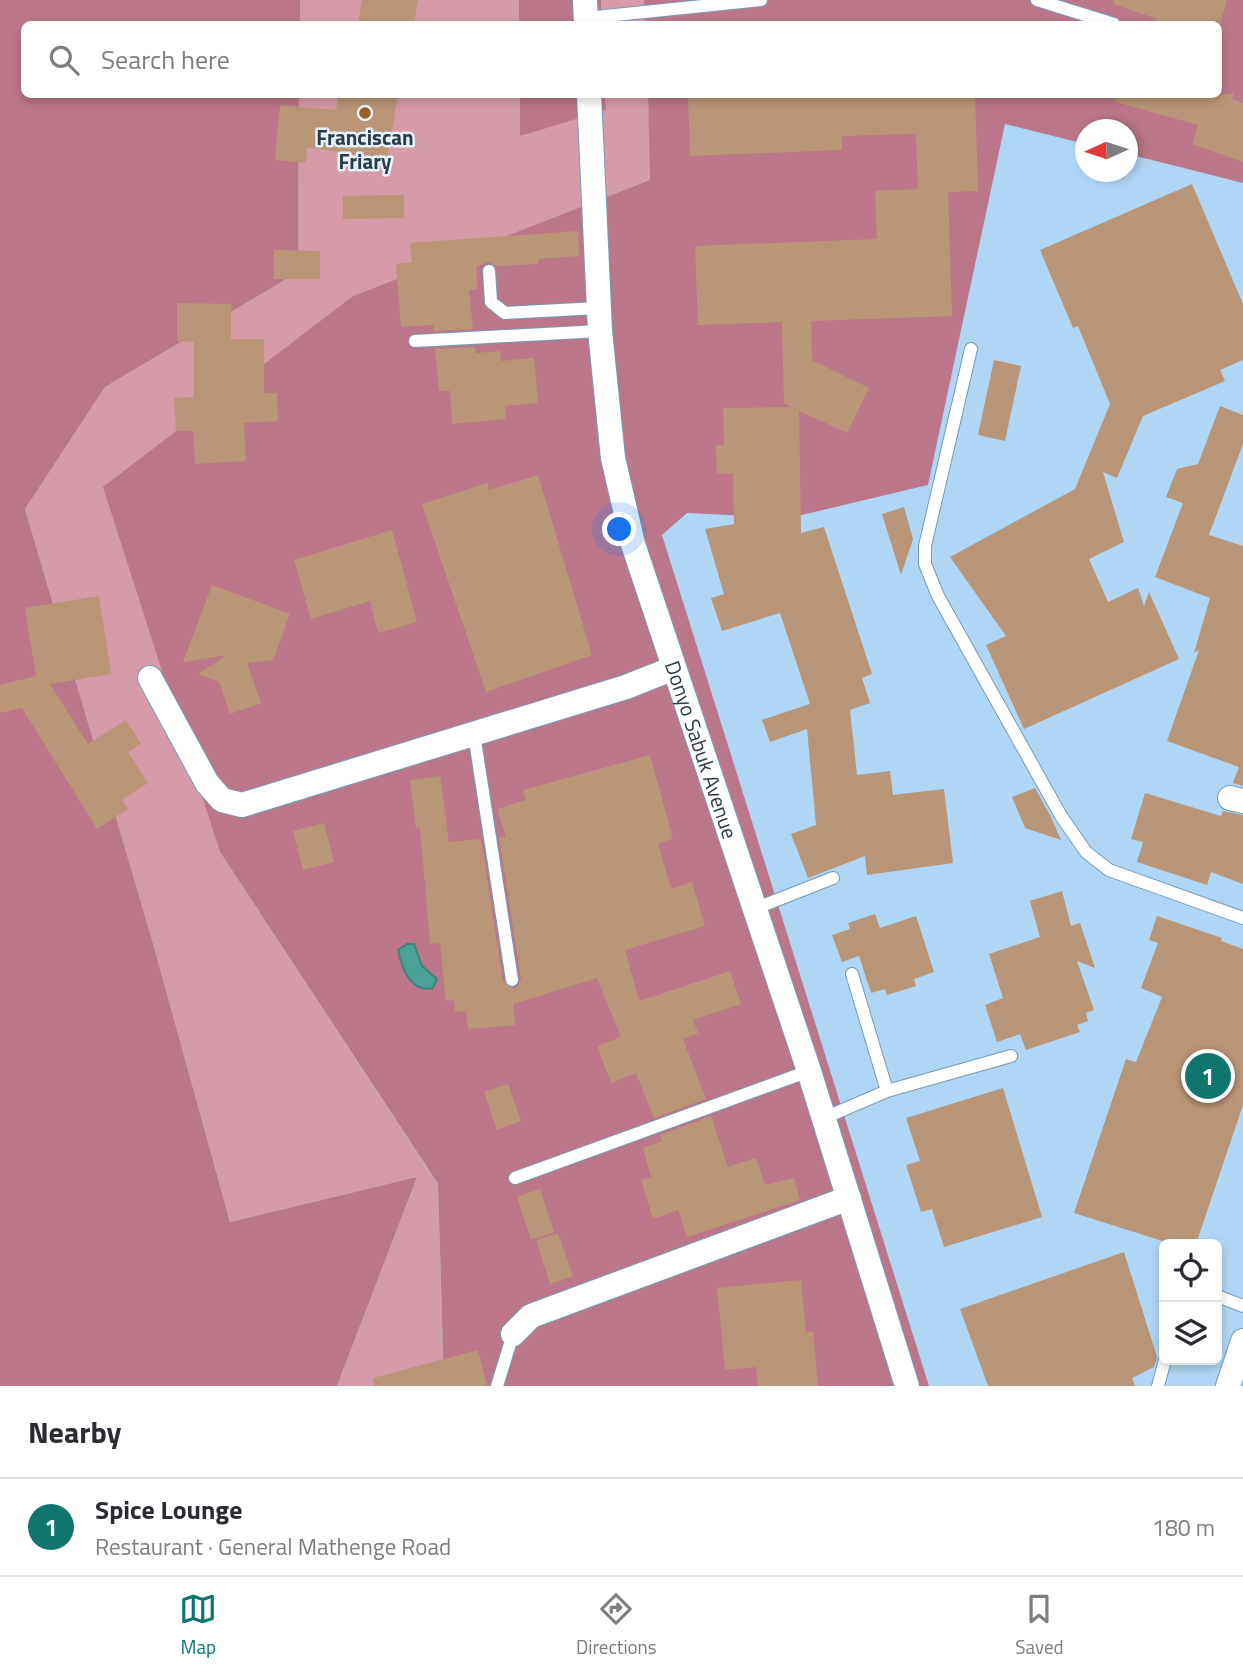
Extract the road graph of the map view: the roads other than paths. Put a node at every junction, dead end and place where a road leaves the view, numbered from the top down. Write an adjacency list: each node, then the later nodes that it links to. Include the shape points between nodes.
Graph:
1 (761, 0): 3 (lane)
2 (1037, 0): 4 (lane)
3 (585, 14)
4 (1104, 21)
5 (589, 98): 7 (street, Donyo Sabuk Avenue)
6 (489, 271): 7 (lane, via 491,302 505,313)
7 (600, 320): 8 (lane); 10 (street, Donyo Sabuk Avenue, via 613,458 632,544)
8 (415, 341)
9 (971, 349): 15 (lane, via 925,546 925,564 938,596 1061,816 1086,852 1109,870)
10 (674, 668): 12 (street); 14 (street, Donyo Sabuk Avenue)
11 (150, 678): 12 (street, via 206,783 222,800 243,805)
12 (474, 734): 17 (lane)
13 (833, 878): 14 (lane)
14 (754, 909): 19 (street, Donyo Sabuk Avenue)
15 (1243, 918)
16 (852, 974): 20 (lane)
17 (512, 980)
18 (1011, 1056): 20 (lane)
19 (809, 1071): 21 (street, Donyo Sabuk Avenue); 22 (lane)
20 (887, 1091): 21 (lane)
21 (824, 1118): 23 (street, Donyo Sabuk Avenue)
22 (515, 1178)
23 (849, 1198): 26 (street, via 531,1316); 30 (street, Donyo Sabuk Avenue)
24 (1222, 1298): 25 (lane)
25 (1243, 1306)
26 (513, 1334): 29 (lane)
27 (1243, 1341): 32 (street)
28 (1164, 1365): 31 (lane)
29 (497, 1386)
30 (907, 1386)
31 (1158, 1386)
32 (1228, 1386)

